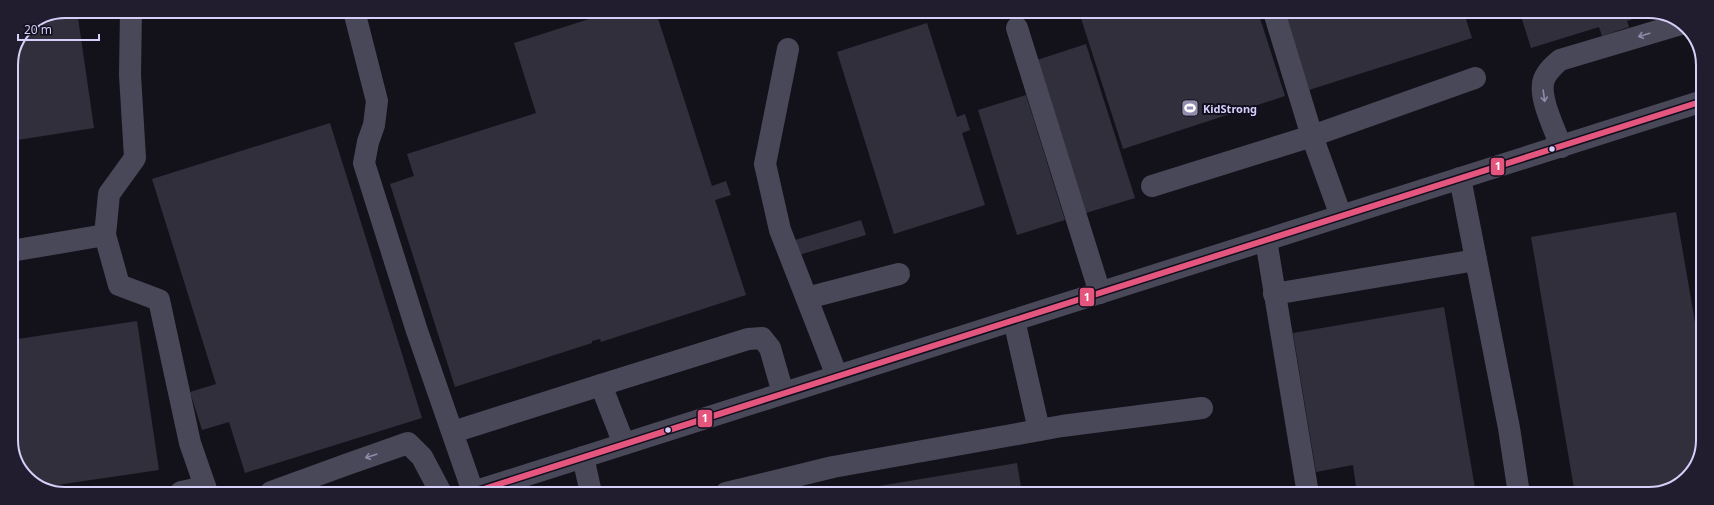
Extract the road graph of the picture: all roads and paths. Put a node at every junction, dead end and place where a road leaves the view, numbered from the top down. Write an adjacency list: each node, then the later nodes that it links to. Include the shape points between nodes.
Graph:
1 (130, 18): 14 (street, via 130,75 135,158 109,194)
2 (356, 18): 28 (street, via 377,101 364,163 417,331)
3 (1276, 18): 9 (street)
4 (1675, 26): 10 (street, one-way to 10, via 1560,60 1549,70 1543,82 1544,98)
5 (1017, 28): 19 (street)
6 (788, 50): 21 (street, via 765,164 780,230)
7 (1475, 78): 9 (street)
8 (1696, 103): 10 (street)
9 (1312, 136): 12 (street); 13 (street)
10 (1561, 147): 11 (street)
11 (1460, 178): 13 (street); 17 (street)
12 (1152, 186)
13 (1340, 216): 15 (street)
14 (105, 235): 16 (street); 31 (street, via 119,285 159,300 190,443)
15 (1266, 240): 19 (street); 20 (street)
16 (18, 250)
17 (1476, 260): 20 (street); 39 (street)
18 (899, 274): 21 (street)
19 (1100, 293): 22 (street)
20 (1274, 294): 38 (street)
21 (807, 298): 23 (street)
22 (1014, 320): 23 (street); 27 (street)
23 (837, 376): 25 (street)
24 (601, 385): 25 (street, via 748,339 762,338 770,348); 28 (street); 29 (street)
25 (783, 393): 29 (street)
26 (1202, 408): 27 (street)
27 (1039, 430): 37 (street, via 833,467)
28 (453, 432): 34 (street)
29 (624, 444): 30 (street)
30 (583, 457): 35 (street); 36 (street)
31 (205, 487)
32 (285, 487): 33 (street, one-way to 32, via 422,456 408,443)
33 (438, 487)
34 (470, 487)
35 (488, 487)
36 (590, 487)
37 (751, 487)
38 (1307, 487)
39 (1518, 487)

